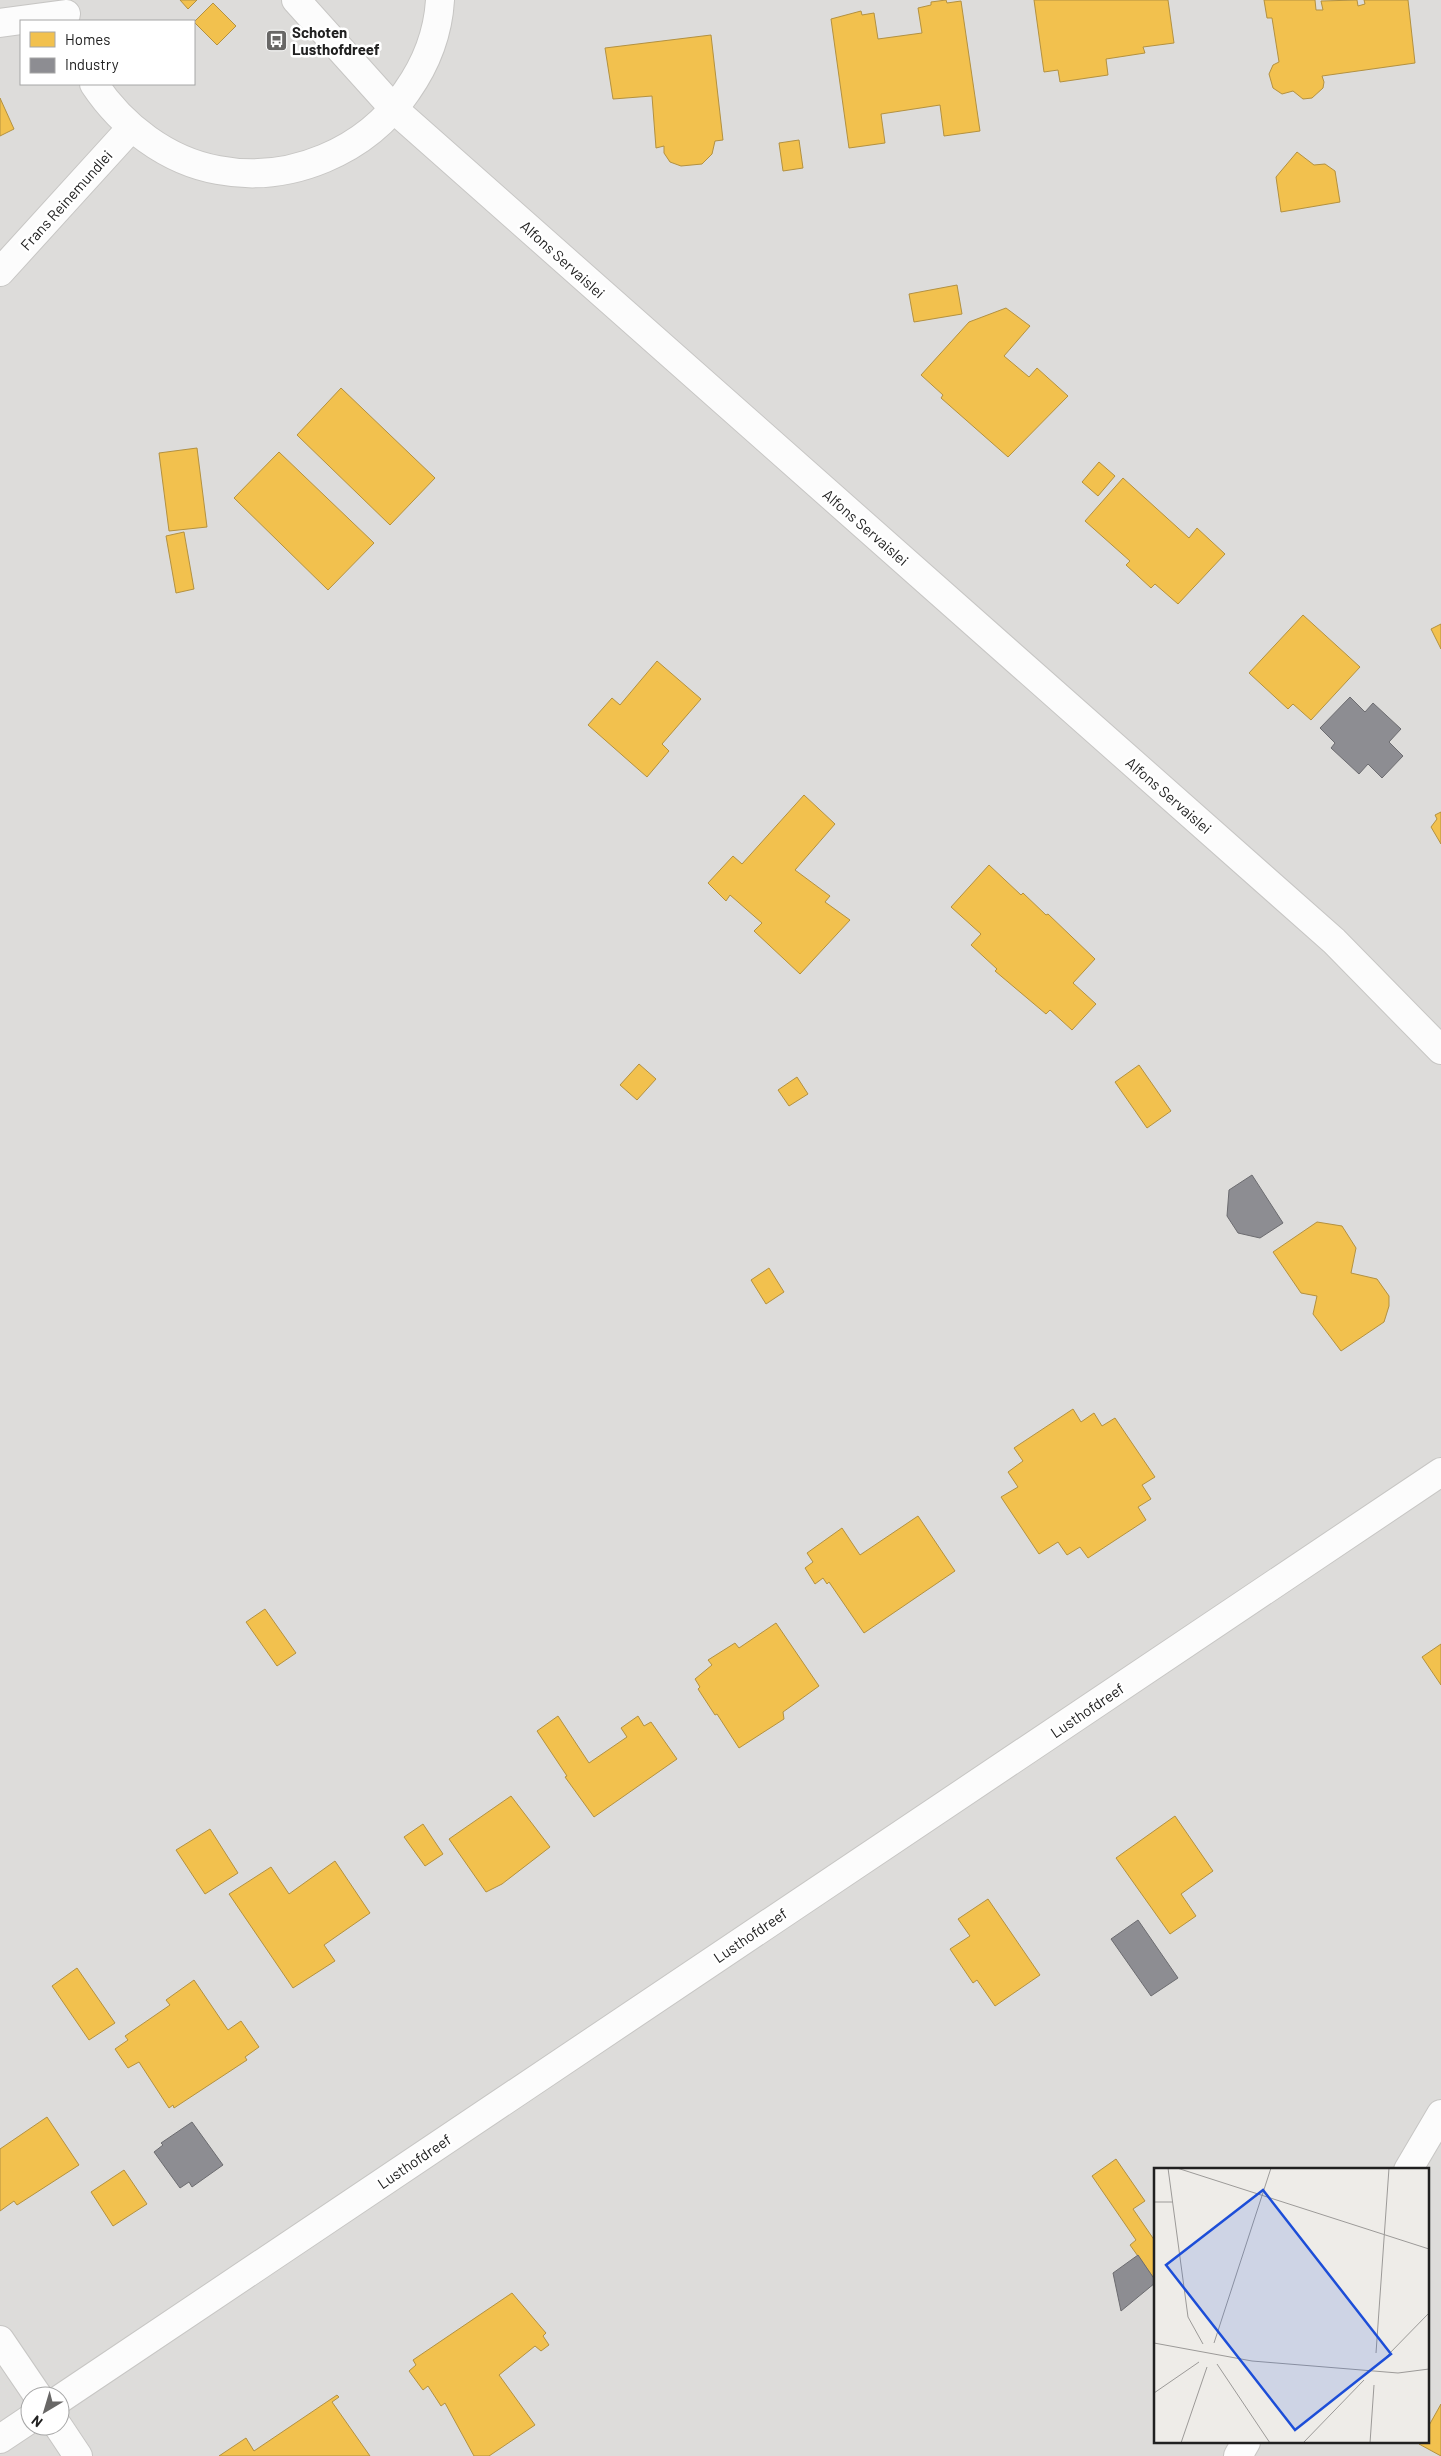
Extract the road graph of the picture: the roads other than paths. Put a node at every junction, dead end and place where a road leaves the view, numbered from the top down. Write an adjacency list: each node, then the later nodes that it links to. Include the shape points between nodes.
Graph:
1 (296, 0): 6 (street, Alfons Servaislei)
2 (440, 0): 6 (street, via 439,20 423,68)
3 (66, 12): 4 (street)
4 (0, 23)
5 (95, 85): 7 (street, via 107,104)
6 (395, 110): 7 (street, via 358,142 314,163 267,173 218,170 172,154); 9 (street, Alfons Servaislei, via 1334,941)
7 (131, 128): 8 (street, Frans Reinemundlei)
8 (0, 272)
9 (1441, 1050)
10 (1441, 1472): 15 (street, Lusthofdreef)
11 (1441, 2114): 12 (street)
12 (1409, 2168)
13 (0, 2340): 14 (street)
14 (31, 2386)
15 (70, 2392)
16 (20, 2426): 18 (street)
17 (65, 2436): 20 (street)
18 (0, 2439)
19 (1245, 2444): 21 (street)
20 (78, 2456)
21 (1238, 2456)

